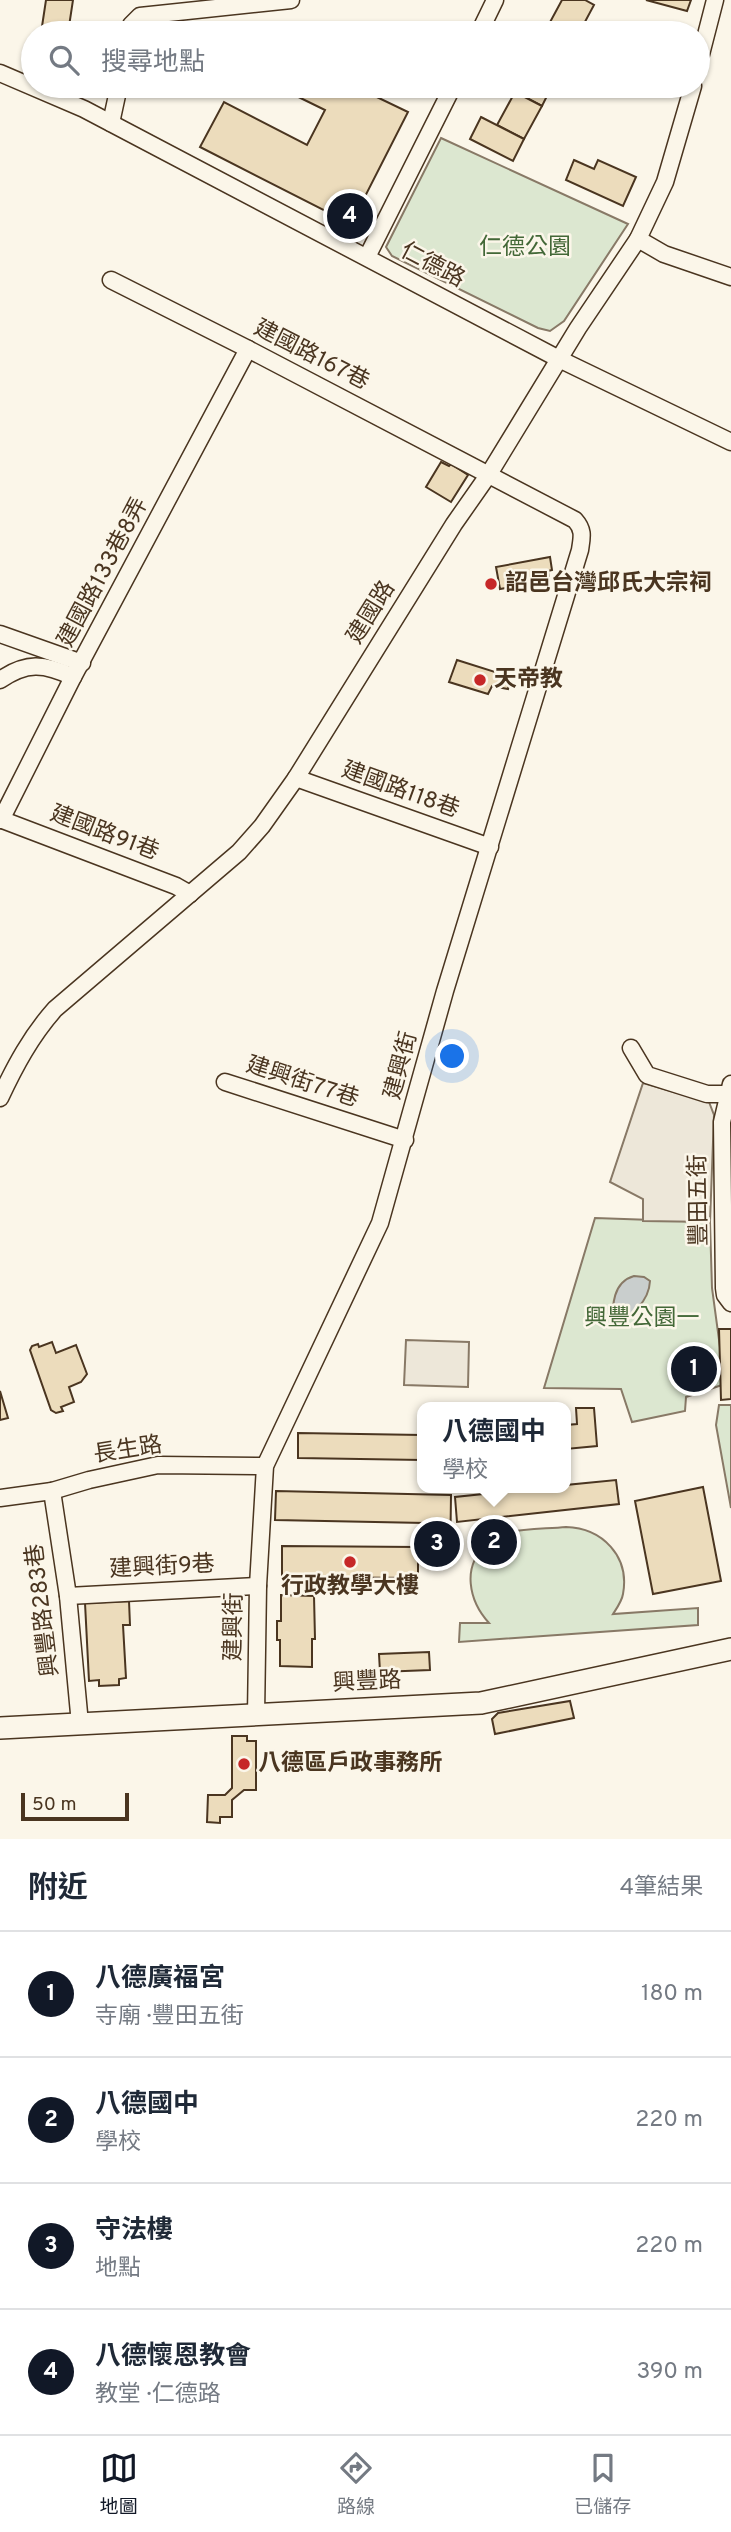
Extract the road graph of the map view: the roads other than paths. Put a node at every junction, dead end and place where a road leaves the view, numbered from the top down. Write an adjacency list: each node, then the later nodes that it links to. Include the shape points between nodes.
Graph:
1 (291, 0): 4 (street, via 140,16)
2 (495, 0): 5 (street)
3 (715, 0): 6 (street)
4 (135, 21)
5 (485, 21)
6 (710, 21)
7 (0, 73): 8 (street, 仁德路)
8 (21, 82)
9 (57, 98): 13 (street, 仁德路)
10 (116, 98): 13 (street)
11 (447, 98): 15 (street)
12 (690, 98): 14 (street, 建國路, via 665,182)
13 (111, 122): 15 (street, 仁德路)
14 (638, 239): 16 (street, via 664,254); 19 (street, 建國路)
15 (368, 257): 19 (street, 仁德路)
16 (731, 277)
17 (111, 280): 18 (street, 建國路167巷)
18 (248, 349): 21 (street, 建國路167巷); 23 (street, 建國路133巷8弄)
19 (559, 359): 20 (street, 仁德路); 21 (street, 建國路)
20 (731, 442)
21 (489, 474): 25 (street, 建國路); 27 (street, 建興街, via 575,520 583,534)
22 (0, 634): 23 (street)
23 (77, 670): 24 (street, via 30,665); 26 (street, 建國路133巷8弄)
24 (0, 680)
25 (296, 778): 27 (street, 建國路118巷); 28 (street, 建國路, via 239,852)
26 (1, 820): 28 (street, 建國路91巷)
27 (490, 847): 33 (street, 建興街)
28 (190, 894): 32 (street, 建國路, via 65,998 38,1028)
29 (631, 1048): 31 (street, via 647,1075 707,1094)
30 (225, 1082): 33 (street, 建興街77巷)
31 (730, 1091): 34 (street, 豐田五街, via 722,1122 724,1288)
32 (0, 1098)
33 (405, 1140): 35 (street, 建興街, via 380,1223)
34 (731, 1303)
35 (265, 1466): 36 (street, 長生路, via 158,1465); 38 (street, 建興街)
36 (51, 1491): 37 (street, 長生路); 39 (street, 興豐路283巷)
37 (0, 1498)
38 (258, 1586): 39 (street, 建興街9巷); 41 (street, 建興街)
39 (68, 1596): 42 (street, 興豐路283巷)
40 (731, 1649): 41 (main road, 興豐路, via 481,1703)
41 (256, 1715): 42 (main road, 興豐路)
42 (80, 1724): 43 (main road, 興豐路)
43 (0, 1728)

